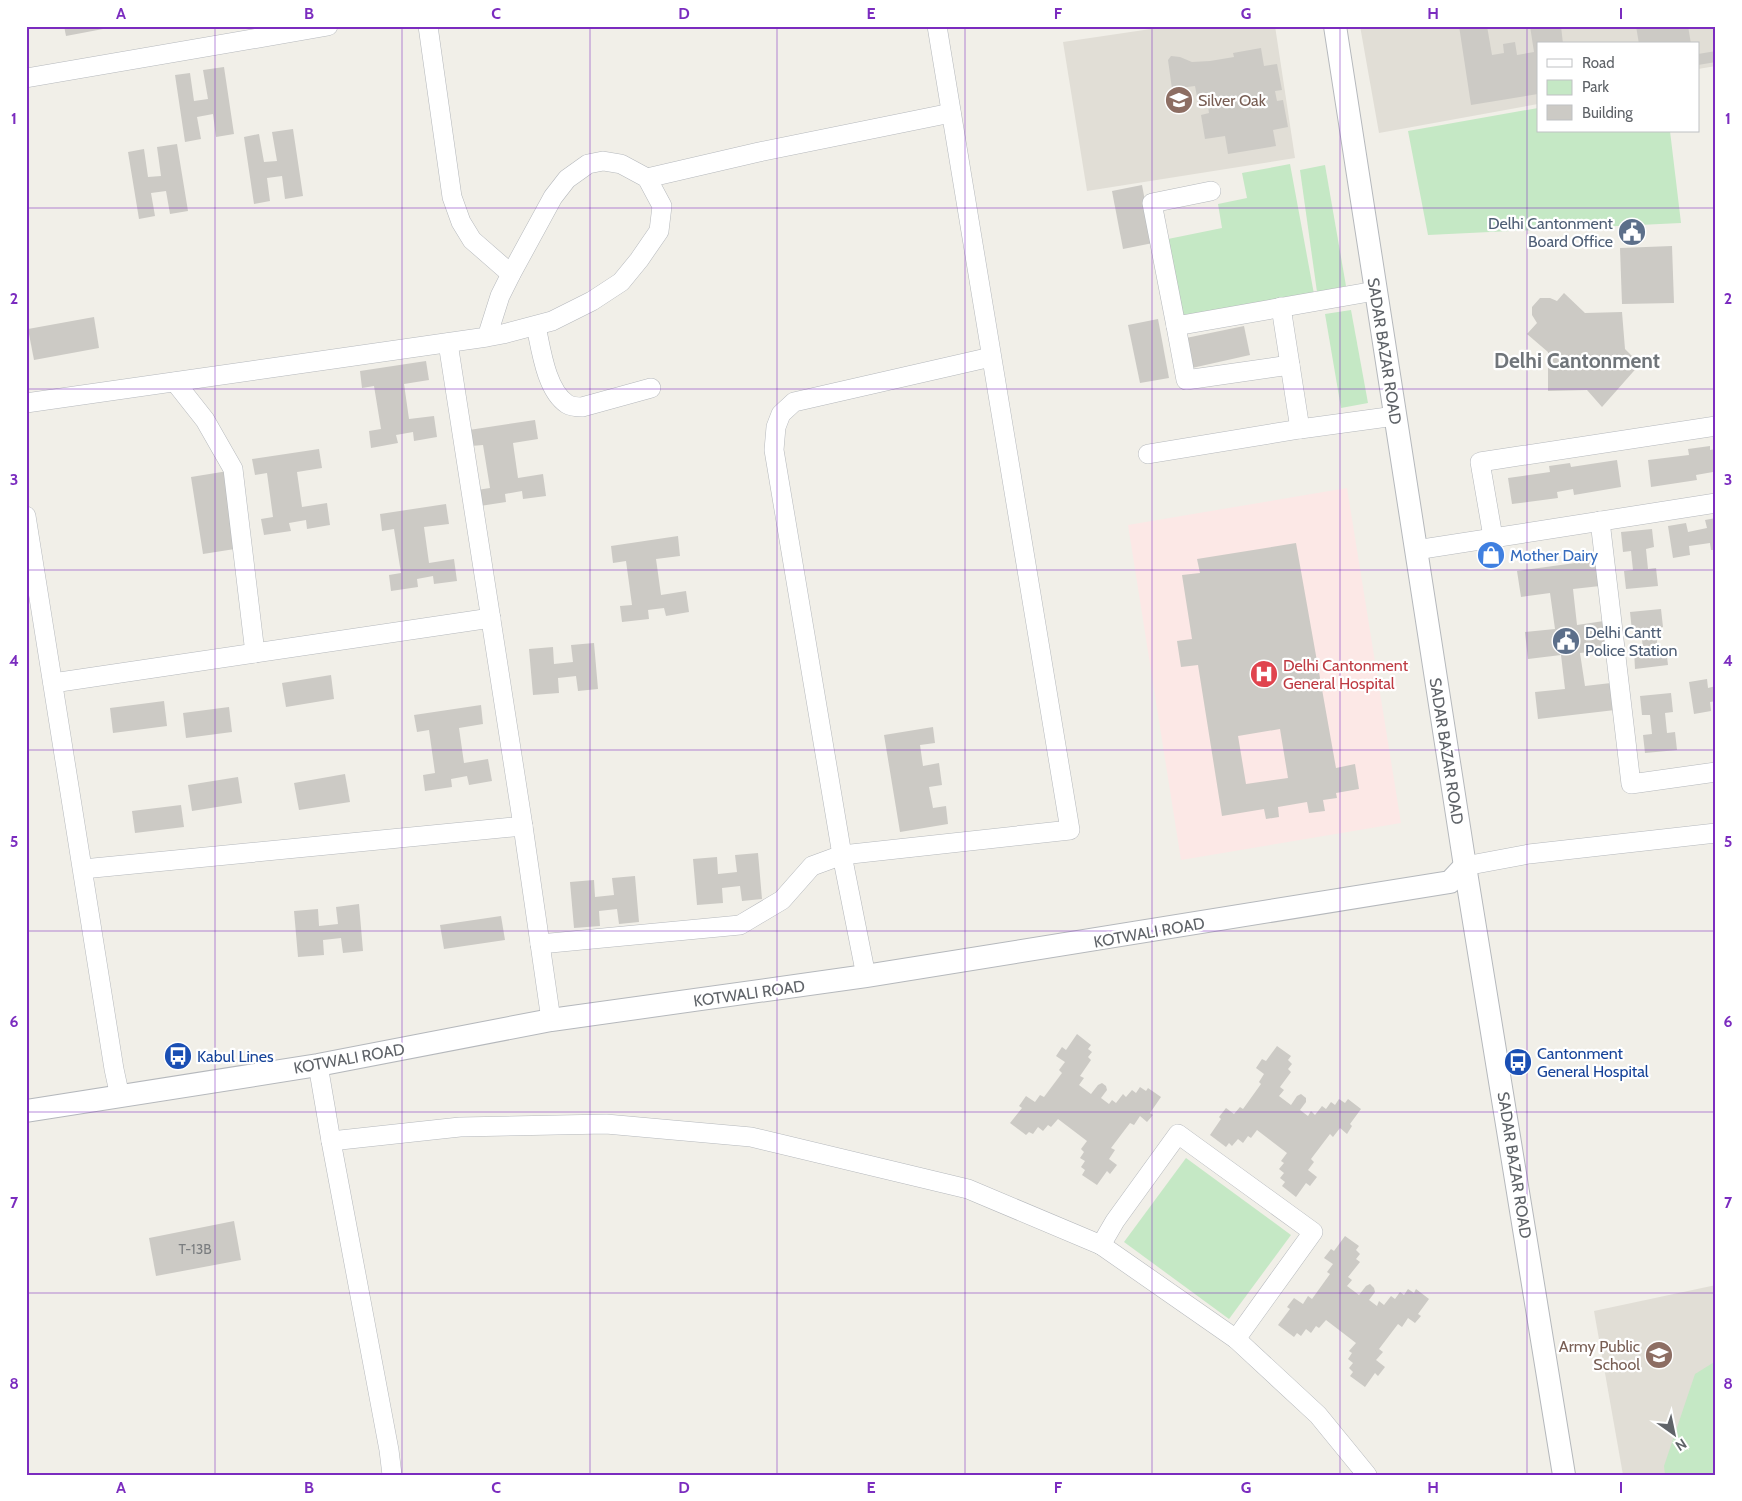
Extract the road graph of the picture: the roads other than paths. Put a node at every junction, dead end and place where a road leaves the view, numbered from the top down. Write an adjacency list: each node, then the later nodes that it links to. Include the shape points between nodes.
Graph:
1 (428, 26): 10 (street, via 452,197 472,240)
2 (936, 26): 7 (street)
3 (1335, 26): 11 (street, SADAR BAZAR ROAD)
4 (322, 27): 5 (street)
5 (227, 35): 6 (street)
6 (26, 78)
7 (951, 113): 8 (street); 17 (street)
8 (647, 178): 10 (street, via 621,164 603,161 588,164 567,179 553,197); 13 (street, via 662,206 659,231 639,260 621,282 607,292)
9 (1211, 191): 14 (street, via 1152,203)
10 (511, 274): 15 (street)
11 (1376, 291): 12 (street); 22 (street, SADAR BAZAR ROAD)
12 (1281, 307): 14 (street); 18 (street)
13 (536, 326): 15 (street); 20 (street, via 550,380 566,404 582,407)
14 (1176, 326): 18 (street, via 1186,380)
15 (487, 337): 16 (street)
16 (448, 343): 19 (street); 31 (street)
17 (991, 357): 37 (street, via 794,402 781,414 776,427 774,450); 37 (street, via 1070,830)
18 (1290, 365): 24 (street)
19 (175, 382): 21 (street); 32 (street, via 205,420 233,469)
20 (651, 388)
21 (26, 403)
22 (1395, 416): 24 (street); 30 (street, SADAR BAZAR ROAD)
23 (1716, 426): 29 (street, via 1480,462)
24 (1300, 429): 25 (street)
25 (1148, 454)
26 (1716, 503): 28 (street)
27 (26, 516): 33 (street)
28 (1600, 522): 29 (street); 34 (street, via 1631,784)
29 (1493, 537): 30 (street)
30 (1416, 550): 38 (street, SADAR BAZAR ROAD)
31 (491, 618): 32 (street); 35 (street)
32 (255, 653): 33 (street)
33 (53, 683): 39 (street)
34 (1716, 772)
35 (523, 826): 39 (street); 40 (street)
36 (1716, 833): 38 (street, via 1529,854)
37 (842, 856): 40 (street, via 812,866 782,900 740,925); 41 (street)
38 (1465, 866): 41 (street, KOTWALI ROAD, via 1450,882); 51 (street, SADAR BAZAR ROAD)
39 (82, 869): 44 (street)
40 (540, 944): 42 (street)
41 (866, 976): 42 (street, KOTWALI ROAD)
42 (551, 1020): 43 (street, KOTWALI ROAD)
43 (318, 1065): 44 (street, KOTWALI ROAD); 46 (street)
44 (120, 1097): 45 (street, KOTWALI ROAD)
45 (26, 1111)
46 (330, 1141): 47 (street, via 460,1127 606,1124 751,1137 968,1189); 49 (street)
47 (1101, 1245): 48 (street); 48 (street, via 1178,1134 1313,1232)
48 (1236, 1339): 50 (street, via 1318,1415)
49 (392, 1475)
50 (1367, 1475)
51 (1564, 1475)

